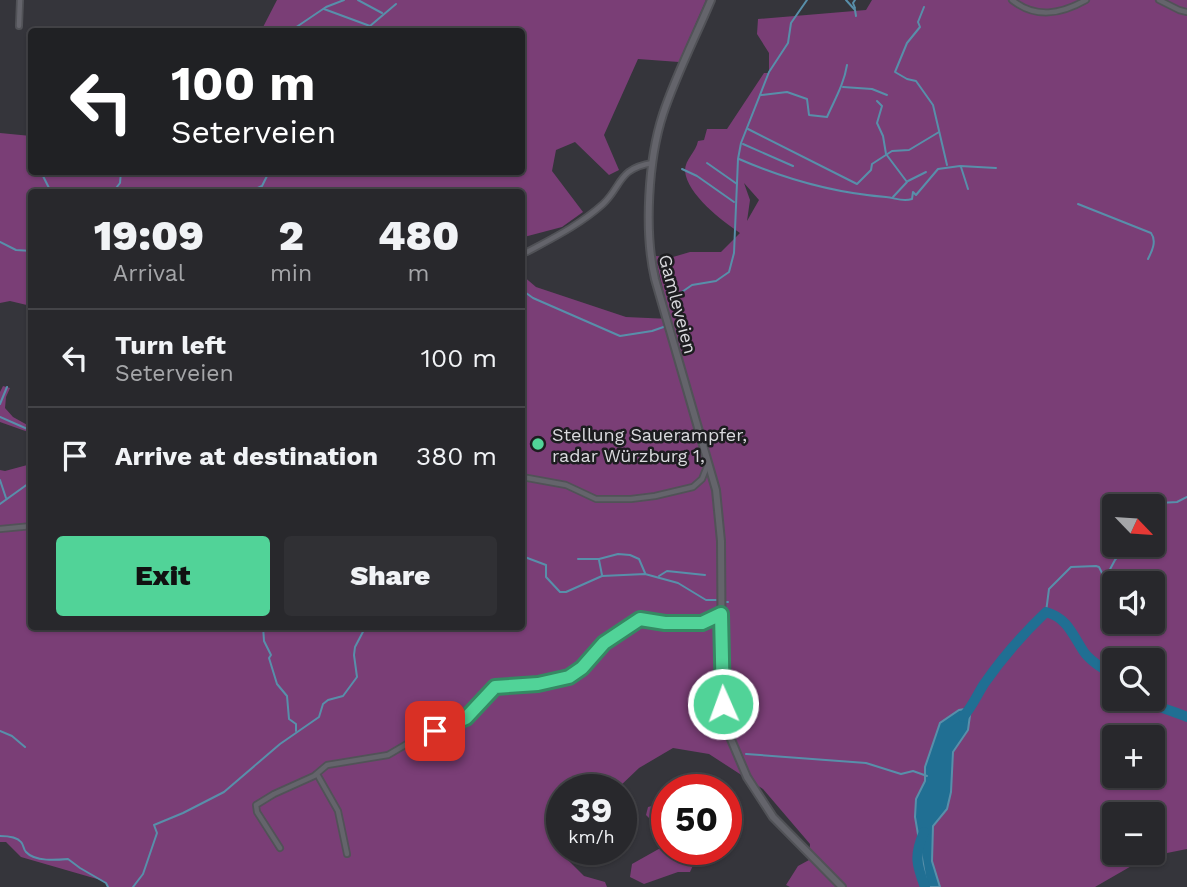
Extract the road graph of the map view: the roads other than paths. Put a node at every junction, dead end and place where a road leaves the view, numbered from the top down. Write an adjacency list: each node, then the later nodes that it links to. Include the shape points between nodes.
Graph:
1 (20, 0): 7 (street)
2 (712, 0): 8 (main road, Gamleveien, via 664,111)
3 (1012, 0): 4 (street, via 1046,13 1067,10)
4 (1086, 0)
5 (1159, 0): 6 (street)
6 (1187, 12)
7 (19, 26)
8 (654, 163): 9 (street, via 625,175 602,204); 10 (main road, Gamleveien, via 648,230 652,267)
9 (527, 252)
10 (708, 463): 11 (street, via 693,487 631,499 596,499 566,485); 14 (main road, Gamleveien, via 719,503)
11 (525, 478)
12 (28, 526): 13 (street)
13 (0, 529)
14 (721, 614): 15 (street, via 702,623 640,619 604,643 569,677 495,687 461,721 388,755 333,762); 18 (main road, Gamleveien, via 723,704 738,760 773,817)
15 (317, 774): 16 (street, via 256,805); 17 (street, via 338,811)
16 (279, 848)
17 (347, 855)
18 (842, 887)

